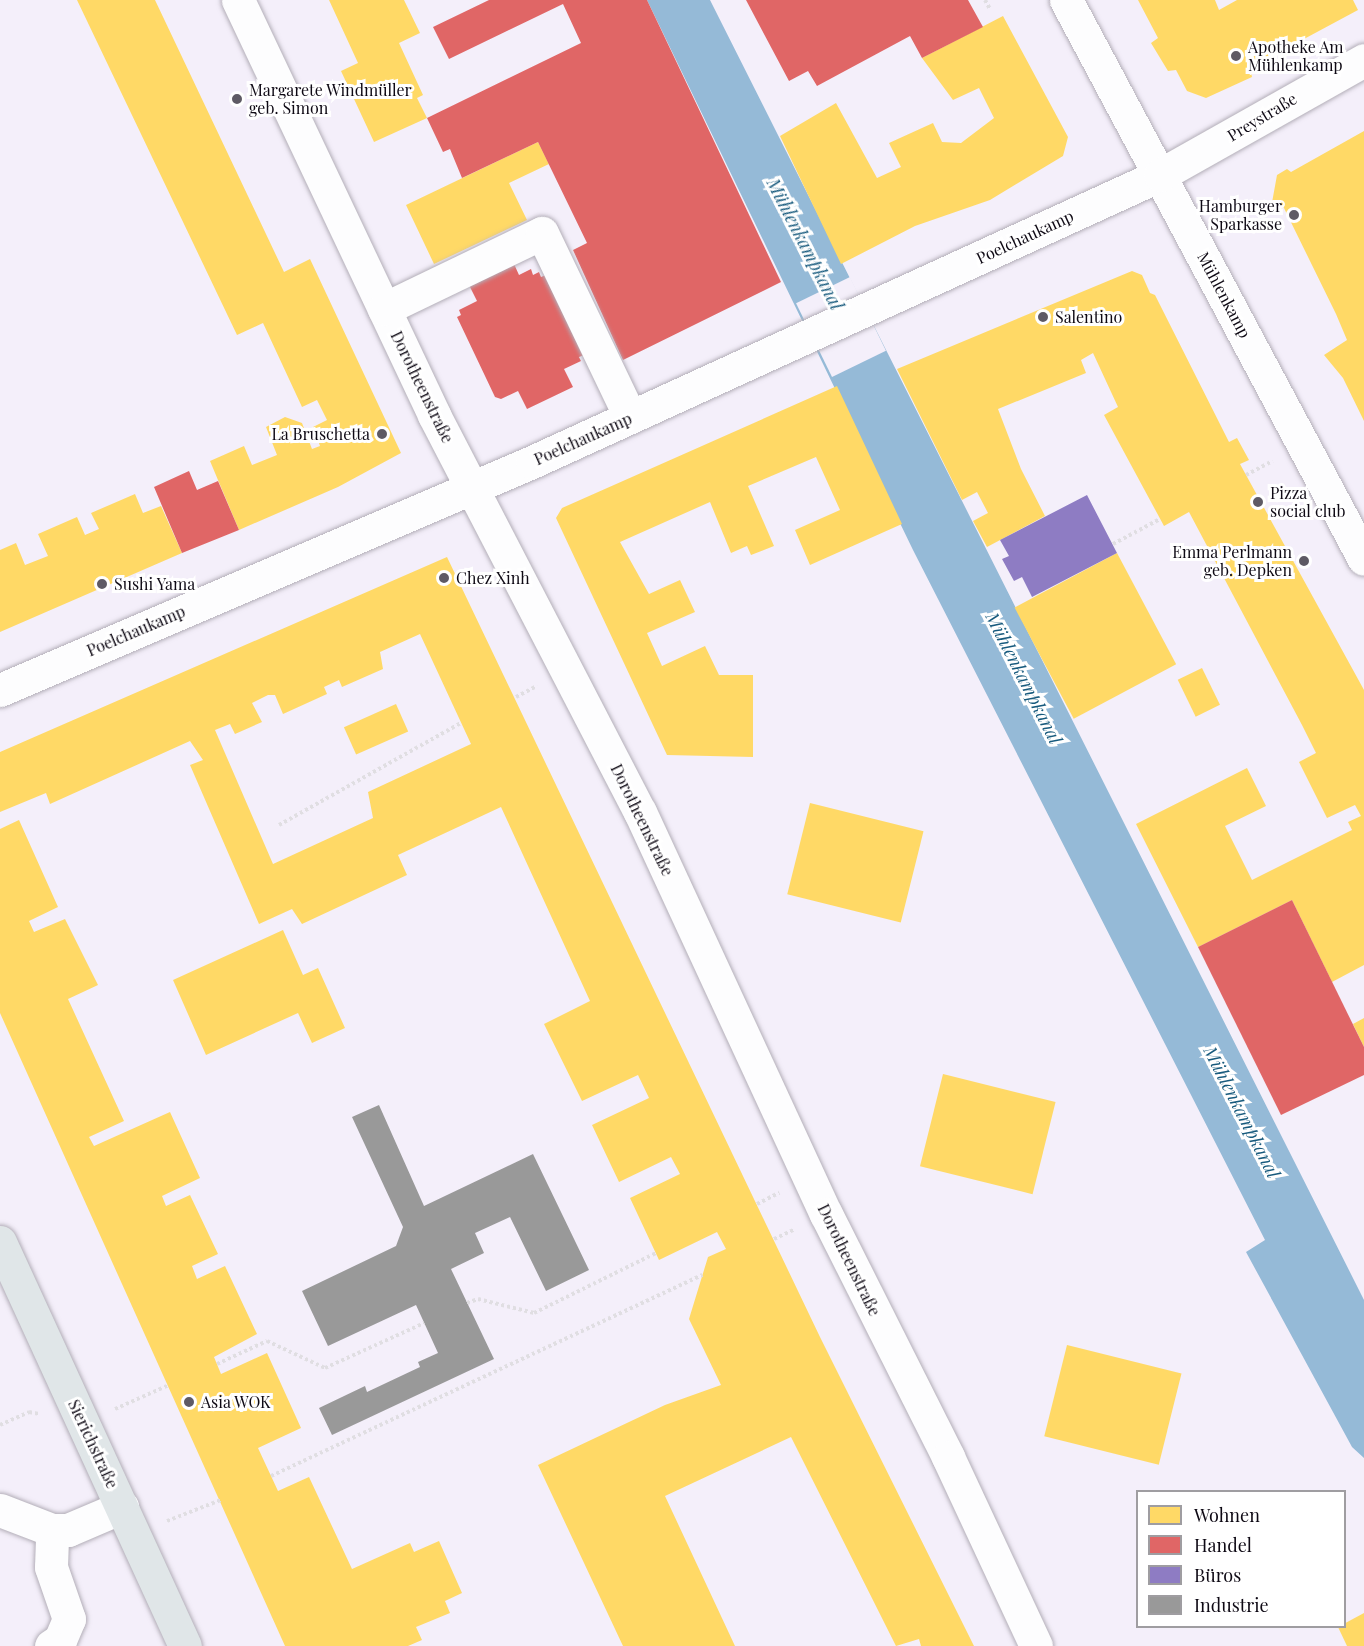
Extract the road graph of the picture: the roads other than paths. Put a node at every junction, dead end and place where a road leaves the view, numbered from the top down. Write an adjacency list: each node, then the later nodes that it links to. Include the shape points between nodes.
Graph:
1 (238, 0): 5 (street, Dorotheenstraße)
2 (1066, 0): 4 (street, Mühlenkamp)
3 (1364, 60): 4 (street, Preystraße)
4 (1160, 175): 6 (street, Poelchaukamp); 8 (street, Mühlenkamp)
5 (384, 309): 6 (street, via 542,233); 7 (street, Dorotheenstraße)
6 (630, 417): 7 (street, Poelchaukamp)
7 (473, 488): 9 (street, Poelchaukamp); 16 (street, Dorotheenstraße, via 640,812 826,1214 948,1457)
8 (1364, 559)
9 (0, 690)
10 (0, 1242): 12 (main road, Sierichstraße)
11 (0, 1510): 13 (street)
12 (129, 1520): 13 (street); 15 (main road, Sierichstraße)
13 (52, 1530): 14 (street, via 51,1567 69,1619 60,1640)
14 (51, 1646)
15 (185, 1646)
16 (1036, 1646)

